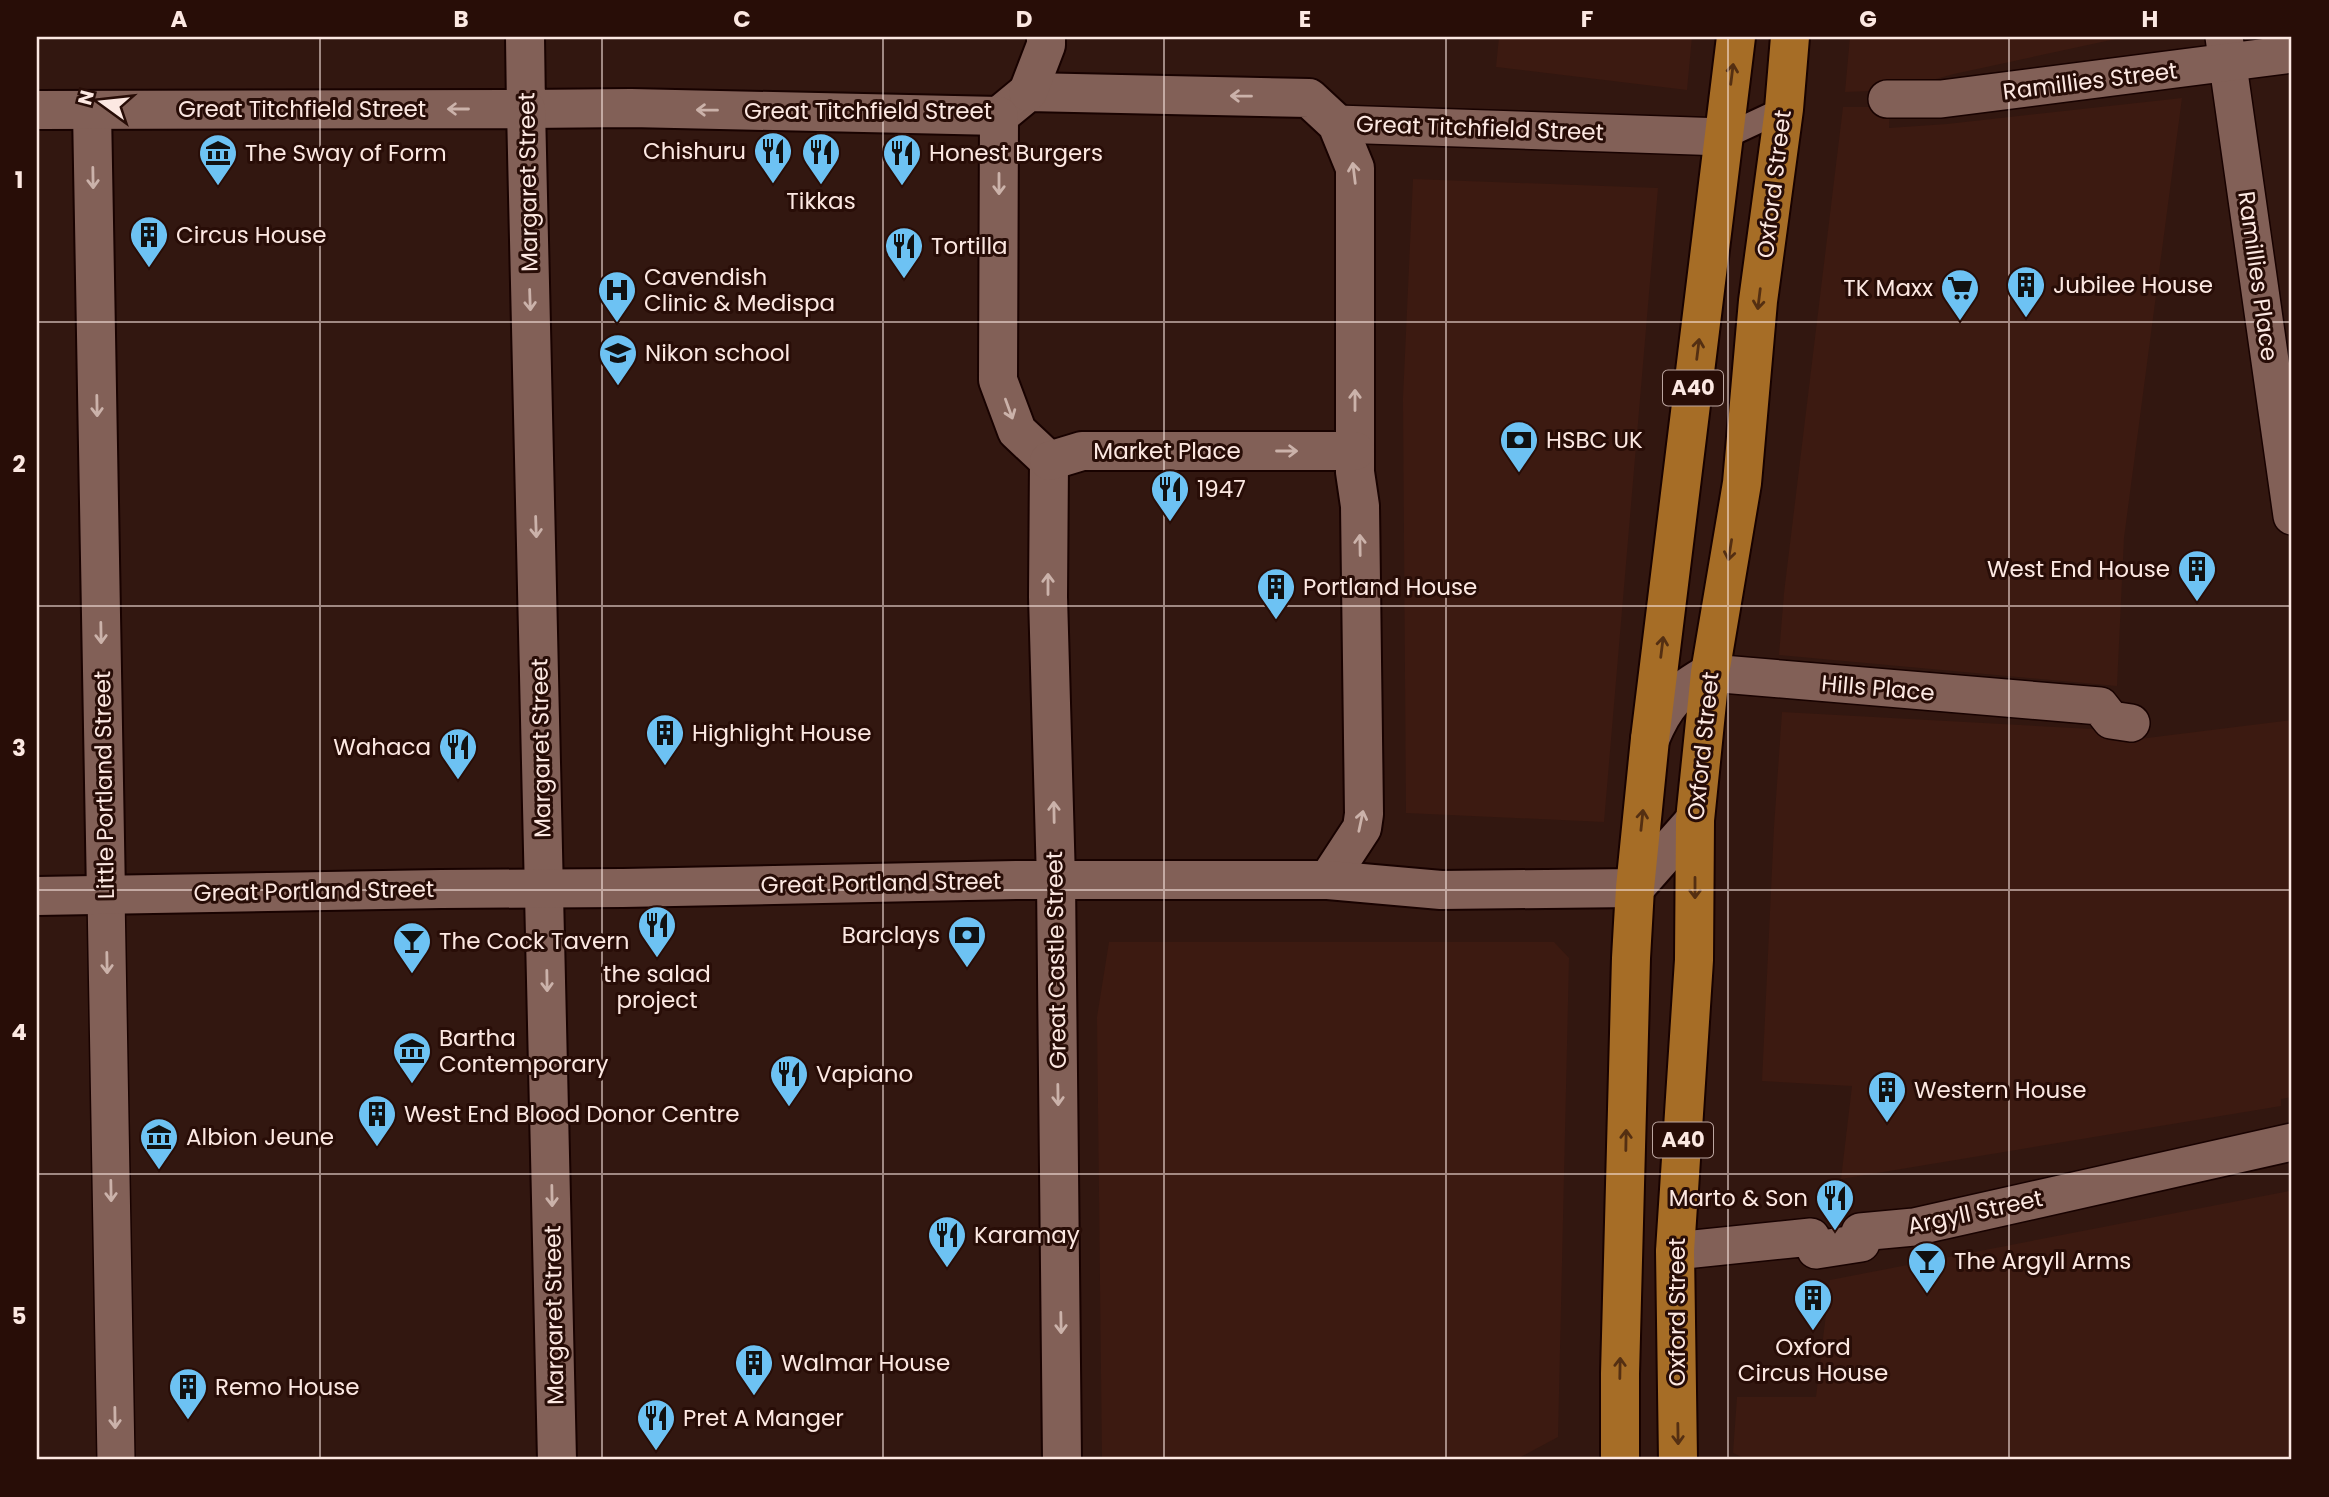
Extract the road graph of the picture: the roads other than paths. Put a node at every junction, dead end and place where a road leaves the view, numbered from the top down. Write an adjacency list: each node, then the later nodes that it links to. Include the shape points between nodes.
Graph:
1 (525, 37): 10 (street, Margaret Street)
2 (1046, 37): 7 (street)
3 (1736, 37): 15 (main road, A40, one-way to 3)
4 (1790, 37): 9 (main road, Oxford Street / A40)
5 (2226, 50): 6 (street, Ramillies Street); 8 (street, Ramillies Street, via 1941,100); 18 (street, Ramillies Place)
6 (2292, 54)
7 (1028, 92): 13 (street, Great Titchfield Street); 14 (street, Great Titchfield Street, one-way to 7, via 1309,98)
8 (1887, 99)
9 (1784, 108): 15 (lane); 19 (main road, Oxford Street / A40, one-way to 19, via 1758,301 1741,482)
10 (526, 109): 12 (street, Great Titchfield Street, one-way to 12); 13 (street, Great Titchfield Street, one-way to 10); 25 (street, Margaret Street, one-way to 25)
11 (37, 110): 12 (street, Great Titchfield Street)
12 (92, 110): 27 (street, Little Portland Street, one-way to 27)
13 (999, 116): 17 (street, one-way to 17, via 998,380 1017,431)
14 (1336, 124): 15 (street, Great Titchfield Street); 16 (street, one-way to 14, via 1356,167)
15 (1724, 137): 21 (main road, A40, one-way to 15)
16 (1355, 451): 17 (street, Market Place, one-way to 16, via 1082,451); 24 (street, one-way to 16, via 1362,828 1364,814 1360,506)
17 (1049, 461): 23 (street, Great Castle Street, one-way to 17)
18 (2292, 516)
19 (1710, 673): 20 (street, Hills Place, via 2100,706 2111,720); 21 (street, via 1674,698 1661,713); 22 (main road, Oxford Street / A40)
20 (2131, 723)
21 (1650, 739): 26 (main road, A40, one-way to 21)
22 (1695, 820): 26 (street); 30 (main road, Oxford Street / A40, one-way to 30, via 1695,960)
23 (1056, 880): 24 (street, Great Portland Street); 25 (street, Great Portland Street); 33 (street, Great Castle Street, one-way to 33)
24 (1328, 880): 26 (street, Great Portland Street, via 1441,890)
25 (545, 888): 27 (street, Great Portland Street); 32 (street, Margaret Street, one-way to 32)
26 (1635, 888): 34 (main road, A40, one-way to 26)
27 (106, 895): 28 (street, Great Portland Street); 31 (street, Little Portland Street, one-way to 31)
28 (37, 896)
29 (2292, 1142): 30 (street, Argyll Street, via 1914,1227 1860,1232 1861,1243 1816,1250 1811,1237)
30 (1675, 1251): 35 (main road, Oxford Street / A40, one-way to 35)
31 (116, 1460)
32 (557, 1460)
33 (1062, 1460)
34 (1620, 1460)
35 (1678, 1460)

